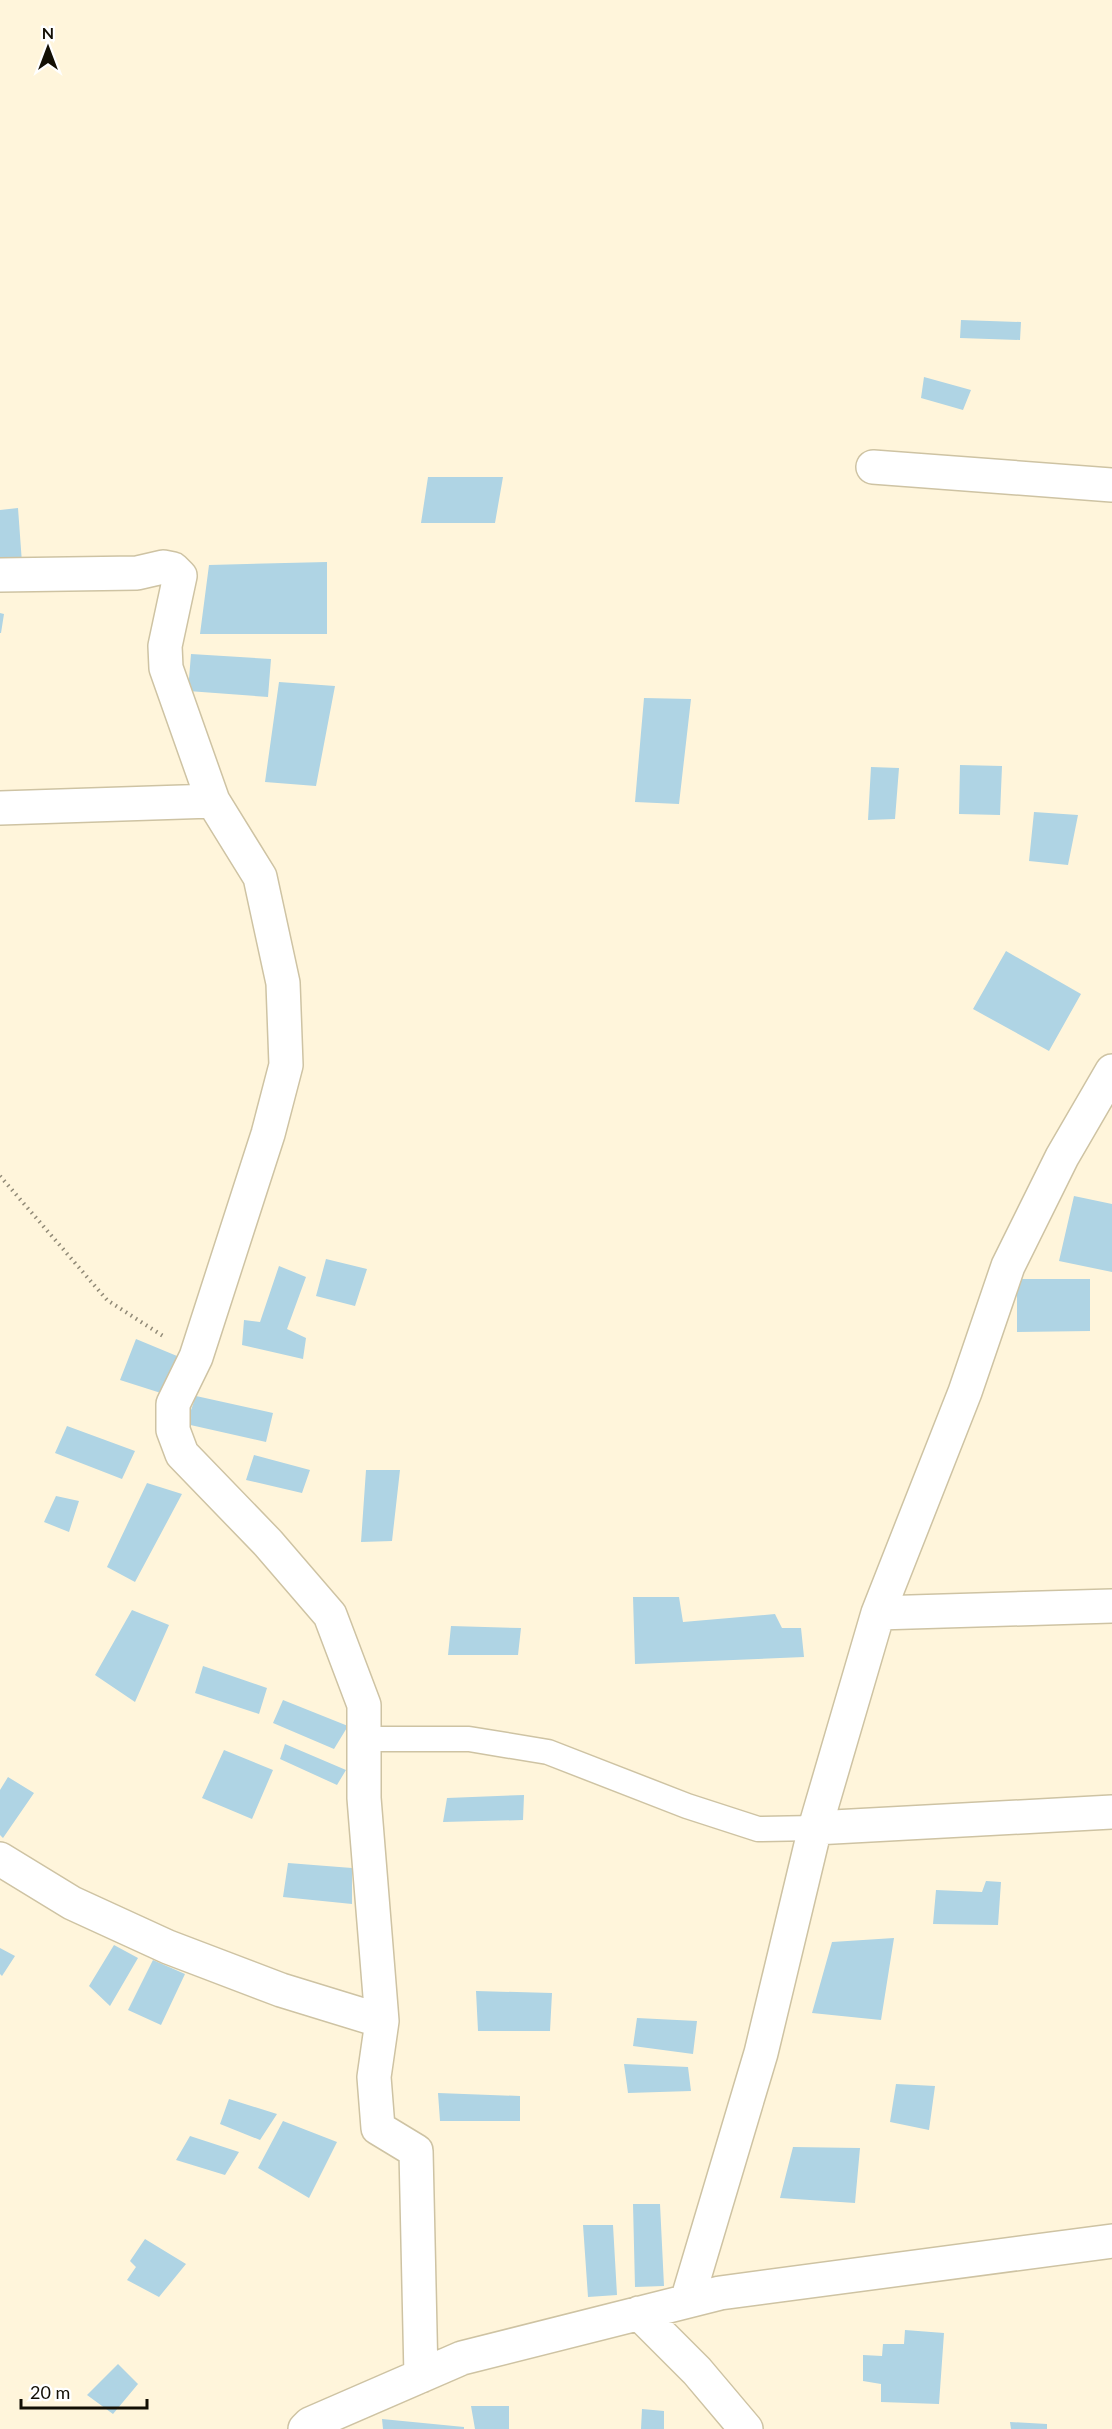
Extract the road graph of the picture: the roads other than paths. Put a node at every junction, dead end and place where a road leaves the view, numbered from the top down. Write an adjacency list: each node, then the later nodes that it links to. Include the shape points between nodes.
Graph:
1 (873, 467): 2 (street)
2 (1112, 485)
3 (0, 575): 4 (street, via 137,573 163,567 180,576 165,646 166,668)
4 (213, 801): 5 (street); 9 (street, via 260,877 283,983 286,1065 268,1134 196,1357 172,1404 173,1430 182,1454 268,1543 330,1615 364,1705)
5 (0, 808)
6 (1112, 1071): 8 (street, via 1062,1157 1008,1266 965,1392)
7 (1112, 1606): 8 (street)
8 (878, 1613): 11 (street)
9 (364, 1739): 11 (lane, via 469,1739 548,1752 758,1829); 13 (street, via 364,1798)
10 (1112, 1812): 11 (street)
11 (814, 1828): 15 (street, via 761,2053)
12 (0, 1859): 13 (street, via 72,1903 168,1947 281,1990)
13 (382, 2021): 17 (street, via 374,2077 378,2128 416,2151)
14 (1112, 2241): 15 (street, via 720,2293)
15 (687, 2301): 16 (street)
16 (639, 2313): 17 (street, via 462,2358); 19 (street, via 697,2371)
17 (421, 2376): 18 (street)
18 (305, 2429)
19 (746, 2429)

